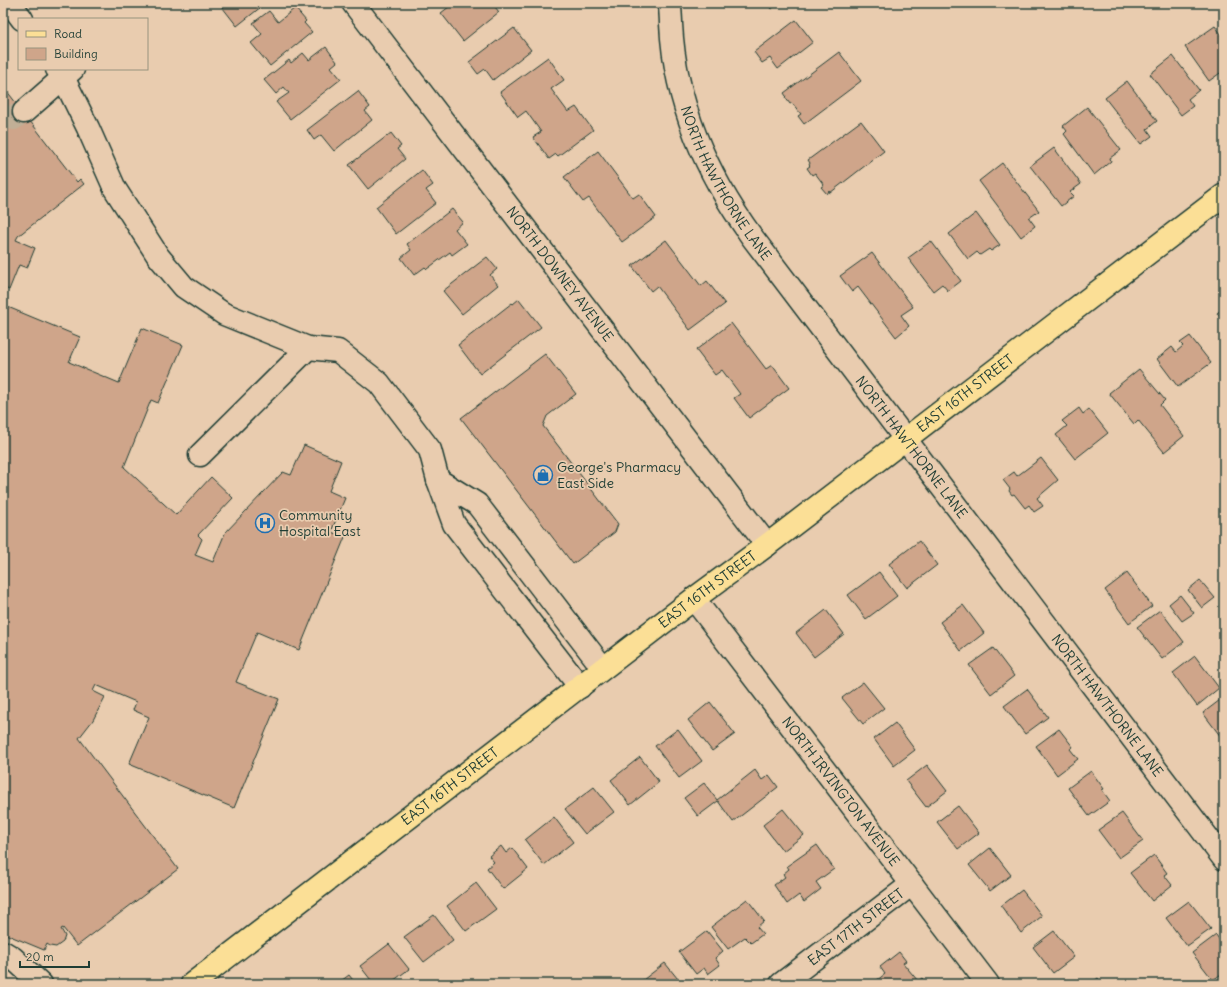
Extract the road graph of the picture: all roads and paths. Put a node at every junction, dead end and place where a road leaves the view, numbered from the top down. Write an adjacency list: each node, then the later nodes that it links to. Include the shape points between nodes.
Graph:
1 (10, 3): 4 (street); 5 (street)
2 (353, 3): 13 (street, NORTH DOWNEY AVENUE)
3 (670, 3): 10 (street, NORTH HAWTHORNE LANE, via 672,42 684,106 718,184 744,226)
4 (3, 7)
5 (21, 18)
6 (64, 72): 7 (street); 9 (street, via 115,189 158,256 184,287 224,314)
7 (24, 112)
8 (1224, 195): 10 (main road, EAST 16TH STREET)
9 (308, 348): 11 (street); 12 (street, via 338,351 379,383 430,450)
10 (905, 439): 13 (main road, EAST 16TH STREET); 17 (street, NORTH HAWTHORNE LANE)
11 (200, 455)
12 (438, 480): 15 (street, via 477,504); 16 (street, via 454,524)
13 (767, 545): 14 (main road, EAST 16TH STREET)
14 (694, 599): 15 (main road, EAST 16TH STREET); 18 (street, NORTH IRVINGTON AVENUE)
15 (603, 668): 16 (main road, EAST 16TH STREET)
16 (580, 687): 21 (main road, EAST 16TH STREET)
17 (1224, 859)
18 (912, 884): 22 (street, EAST 17TH STREET); 23 (street, NORTH IRVINGTON AVENUE)
19 (3, 952): 20 (street, via 13,958)
20 (33, 983)
21 (192, 984)
22 (781, 984)
23 (988, 984)

